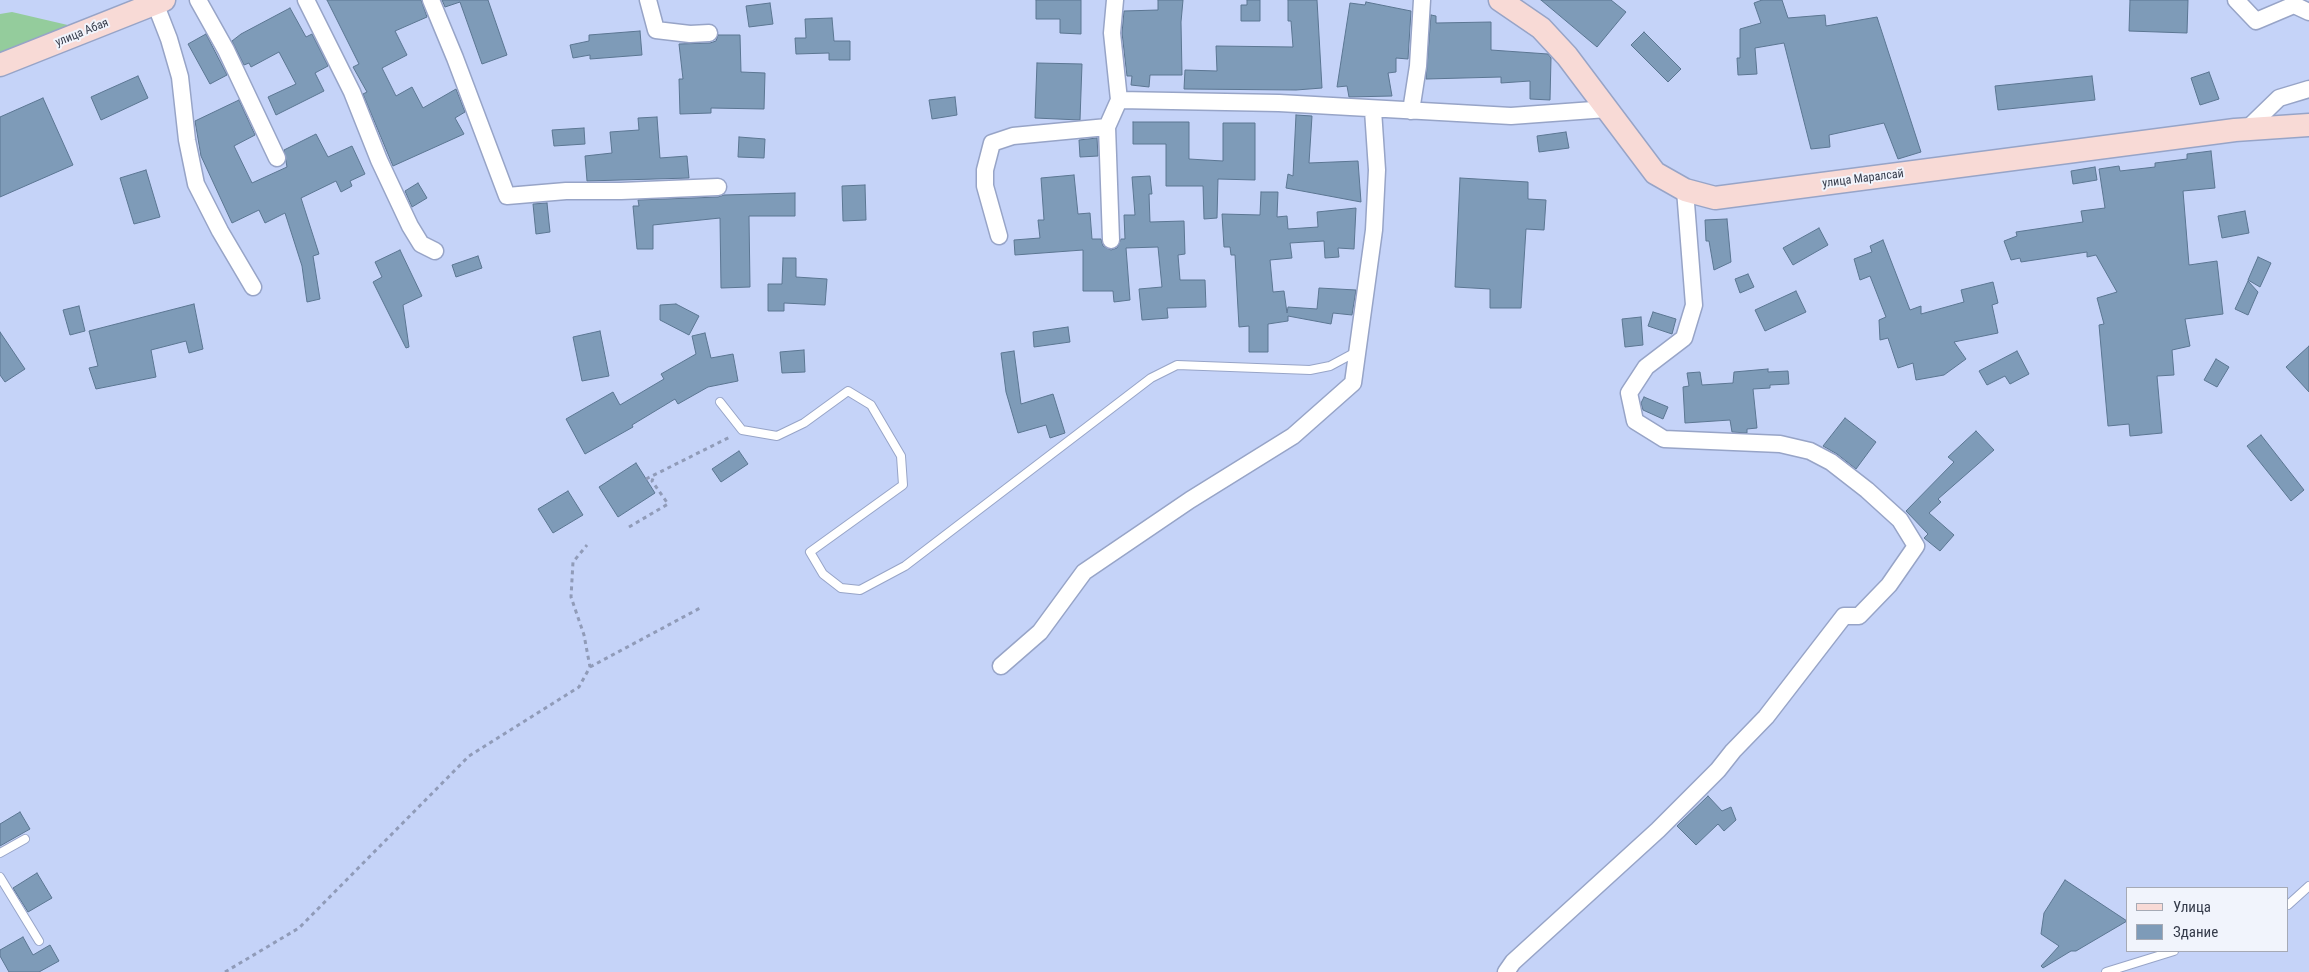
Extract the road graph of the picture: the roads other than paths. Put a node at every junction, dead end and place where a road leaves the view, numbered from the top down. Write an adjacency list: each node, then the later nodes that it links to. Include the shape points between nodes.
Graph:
1 (198, 0): 21 (street, via 226,50)
2 (306, 0): 26 (street, via 352,92 410,226 421,244)
3 (431, 0): 22 (street, via 508,196 566,191)
4 (648, 0): 11 (street, via 656,30)
5 (1115, 0): 14 (street, via 1112,33)
6 (1422, 0): 17 (street)
7 (1500, 0): 15 (street, улица Маралсай, via 1540,28 1567,56)
8 (2236, 0): 10 (street, via 2256,21 2294,5)
9 (160, 2): 12 (street, улица Абая); 27 (street, via 180,77 196,184)
10 (2309, 12)
11 (709, 33)
12 (0, 65)
13 (2309, 89): 20 (street, via 2279,98)
14 (1119, 100): 16 (street); 19 (street)
15 (1607, 109): 17 (street, via 1511,116); 23 (street, улица Маралсай, via 1655,173)
16 (1373, 110): 17 (street); 28 (street, via 1377,170 1374,222)
17 (1411, 112)
18 (2309, 125): 20 (street, улица Маралсай)
19 (1107, 127): 24 (street, via 1012,136 992,143 985,170 985,186); 25 (street)
20 (2247, 129): 23 (street, улица Маралсай, via 1714,198)
21 (277, 158)
22 (718, 187)
23 (1684, 190): 38 (street, via 1694,305 1684,338 1646,367 1629,393 1634,421 1664,439 1780,444 1810,451 1831,462 1867,490 1900,520 1916,546 1889,585 1859,616 1844,616 1766,717 1718,770)
24 (999, 236)
25 (1111, 240)
26 (435, 251)
27 (254, 287)
28 (1358, 351): 29 (lane, via 1330,366 1310,370 1177,365 1151,378 905,566 860,590 841,588 824,574 810,552 903,485 901,456 871,405 848,392 804,423 777,436 742,430); 30 (street, via 1353,383 1293,436 1190,500 1084,572 1040,632)
29 (720, 402)
30 (1002, 666)
31 (25, 839): 32 (lane)
32 (0, 854)
33 (0, 877): 36 (lane)
34 (2309, 886): 35 (lane)
35 (2289, 904)
36 (39, 941)
37 (2171, 952): 39 (lane)
38 (1506, 972)
39 (2106, 972)

